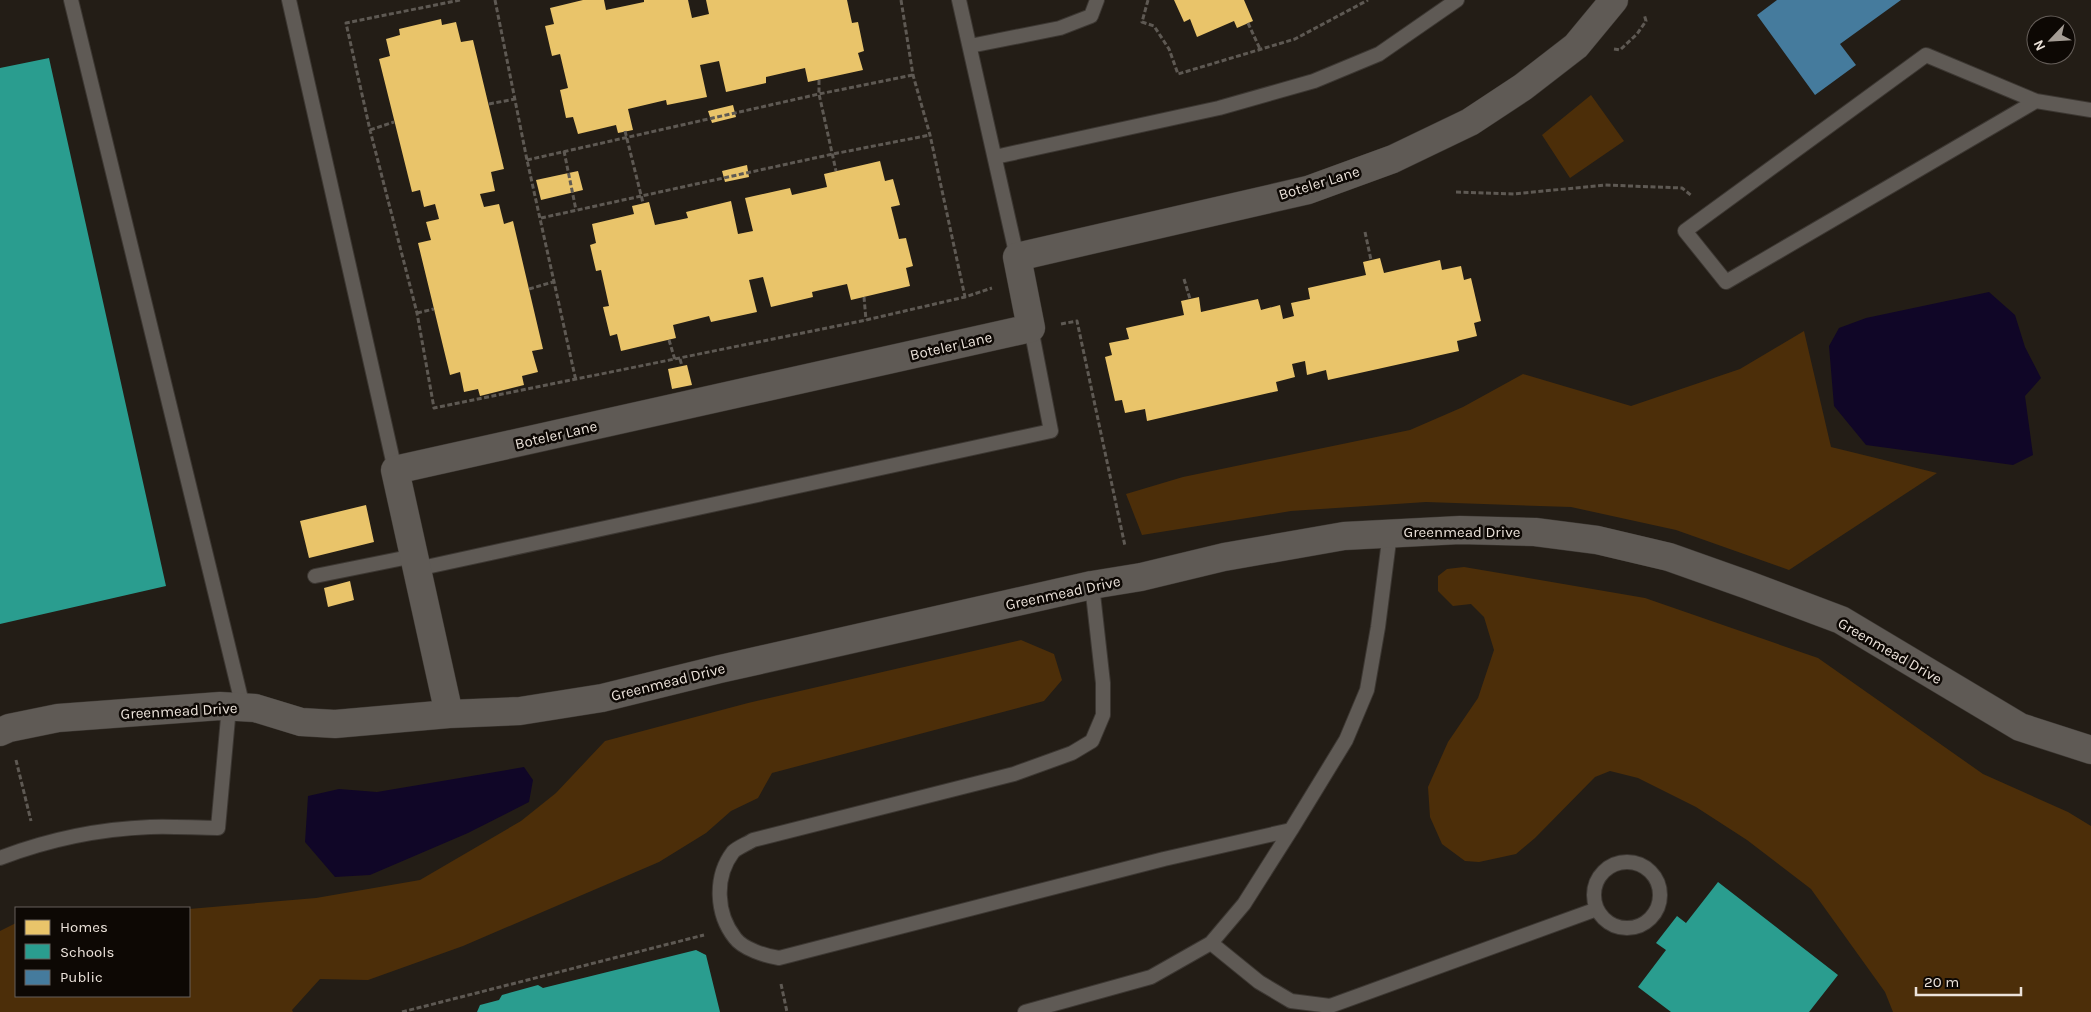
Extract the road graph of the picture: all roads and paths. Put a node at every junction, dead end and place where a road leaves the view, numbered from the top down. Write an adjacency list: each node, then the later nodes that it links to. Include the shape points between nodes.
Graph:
1 (71, 0): 61 (lane)
2 (289, 0): 55 (lane)
3 (460, 0): 23 (path, via 346,23)
4 (495, 0): 18 (path)
5 (901, 0): 15 (path)
6 (959, 0): 13 (lane)
7 (1096, 0): 13 (lane, via 1091,16 1060,28)
8 (1148, 0): 14 (path, via 1142,22 1154,26 1178,74)
9 (1368, 0): 14 (path, via 1294,39)
10 (1457, 0): 29 (lane, via 1379,54 1314,81 1219,108)
11 (1614, 0): 40 (street, Boteler Lane, via 1576,46 1523,87 1470,122 1394,159 1308,190)
12 (1248, 23): 14 (path)
13 (970, 46): 29 (lane)
14 (1260, 49)
15 (913, 75): 17 (path); 25 (path)
16 (819, 80): 17 (path)
17 (820, 94): 26 (path); 28 (path)
18 (515, 99): 20 (path); 30 (path)
19 (2036, 101): 21 (lane); 36 (lane, via 1926,55); 36 (lane, via 1726,282 1686,231)
20 (489, 104)
21 (2091, 110)
22 (394, 122): 23 (path)
23 (370, 130): 48 (path)
24 (625, 131): 26 (path)
25 (930, 135): 28 (path); 45 (path)
26 (628, 138): 27 (path); 33 (path)
27 (564, 151): 30 (path); 35 (path)
28 (833, 154): 31 (path); 33 (path)
29 (995, 157): 40 (lane)
30 (527, 160): 37 (path)
31 (836, 171)
32 (1456, 192): 36 (path, via 1514,194 1605,185 1682,188)
33 (641, 195): 34 (path); 35 (path)
34 (643, 203)
35 (576, 210): 37 (path)
36 (1713, 211)
37 (541, 218): 42 (path)
38 (1365, 232): 39 (path)
39 (1371, 260)
40 (1019, 268): 45 (path); 50 (street)
41 (1184, 279): 46 (path)
42 (553, 282): 43 (path); 54 (path)
43 (529, 289)
44 (864, 297): 49 (path)
45 (965, 297): 49 (path)
46 (1190, 299)
47 (434, 309): 48 (path)
48 (417, 313): 54 (path, via 434,408)
49 (866, 320): 52 (path)
50 (1031, 328): 55 (street, Boteler Lane); 57 (path, via 1077,321); 58 (lane, via 1051,431)
51 (669, 340): 52 (path)
52 (678, 360): 53 (path); 54 (path)
53 (682, 366)
54 (576, 381)
55 (395, 470): 58 (street)
56 (1390, 533): 60 (street, Greenmead Drive, via 1344,536); 64 (street, Greenmead Drive, via 1460,530 1535,532 1597,540 1669,557 1841,620 2020,727); 67 (lane, via 1367,690 1346,740)
57 (1127, 552)
58 (416, 563): 59 (lane); 62 (street)
59 (314, 576)
60 (1092, 585): 62 (street, Greenmead Drive, via 720,668 602,698 520,711); 67 (lane, via 1103,683 1103,715 1092,741 1072,753 1014,774 753,840 734,851 724,866 720,888 721,912 736,940 762,955 780,958 1164,859)
61 (236, 707): 62 (street, Greenmead Drive, via 255,708 301,722 335,724); 63 (street, Greenmead Drive, via 58,718); 68 (lane, via 218,828 149,827 105,832 60,840)
62 (448, 714)
63 (0, 732)
64 (2091, 750)
65 (20, 778): 66 (path)
66 (24, 795)
67 (1291, 830): 71 (lane, via 1244,904)
68 (0, 858)
69 (1597, 909): 69 (lane, via 1593,893 1600,876 1612,865 1630,862 1646,868 1657,881 1660,898 1654,915 1641,926 1624,929 1608,923); 71 (lane, via 1330,1006 1291,1001 1259,982)
70 (669, 943): 72 (path)
71 (1211, 943): 73 (lane, via 1151,977)
72 (402, 1012)
73 (1025, 1012)

